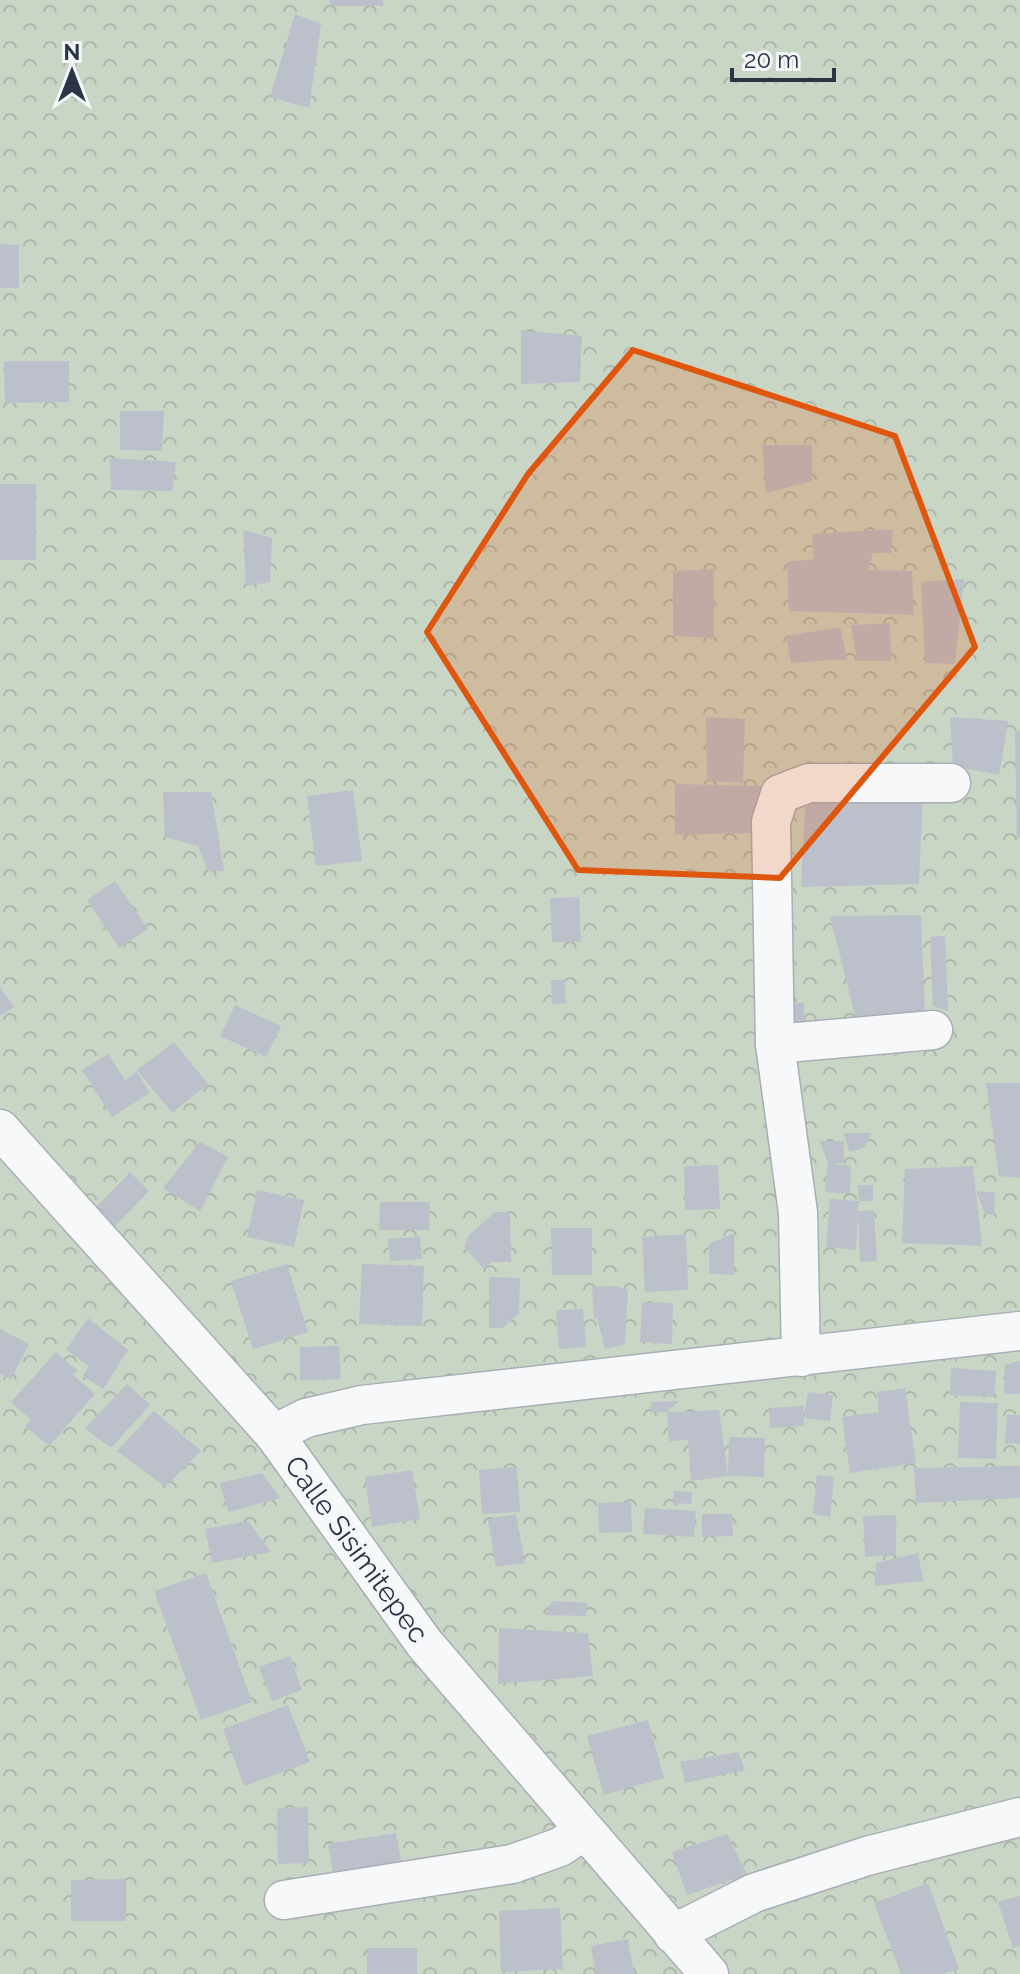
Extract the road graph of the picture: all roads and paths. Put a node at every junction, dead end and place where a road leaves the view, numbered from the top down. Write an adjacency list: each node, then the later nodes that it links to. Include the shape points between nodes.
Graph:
1 (951, 783): 3 (street, via 809,783 780,794 771,822)
2 (933, 1030): 3 (street)
3 (775, 1044): 6 (street, via 798,1213)
4 (0, 1129): 7 (street, Calle Sisimitepec)
5 (1020, 1331): 6 (street)
6 (801, 1357): 7 (street, via 362,1405 306,1418)
7 (274, 1434): 9 (street, Calle Sisimitepec, via 424,1643)
8 (1020, 1817): 11 (street, via 867,1856 754,1893)
9 (584, 1831): 10 (street, via 560,1847 512,1864); 11 (street, Calle Sisimitepec)
10 (284, 1900)
11 (673, 1934): 12 (street, Calle Sisimitepec)
12 (709, 1974)

